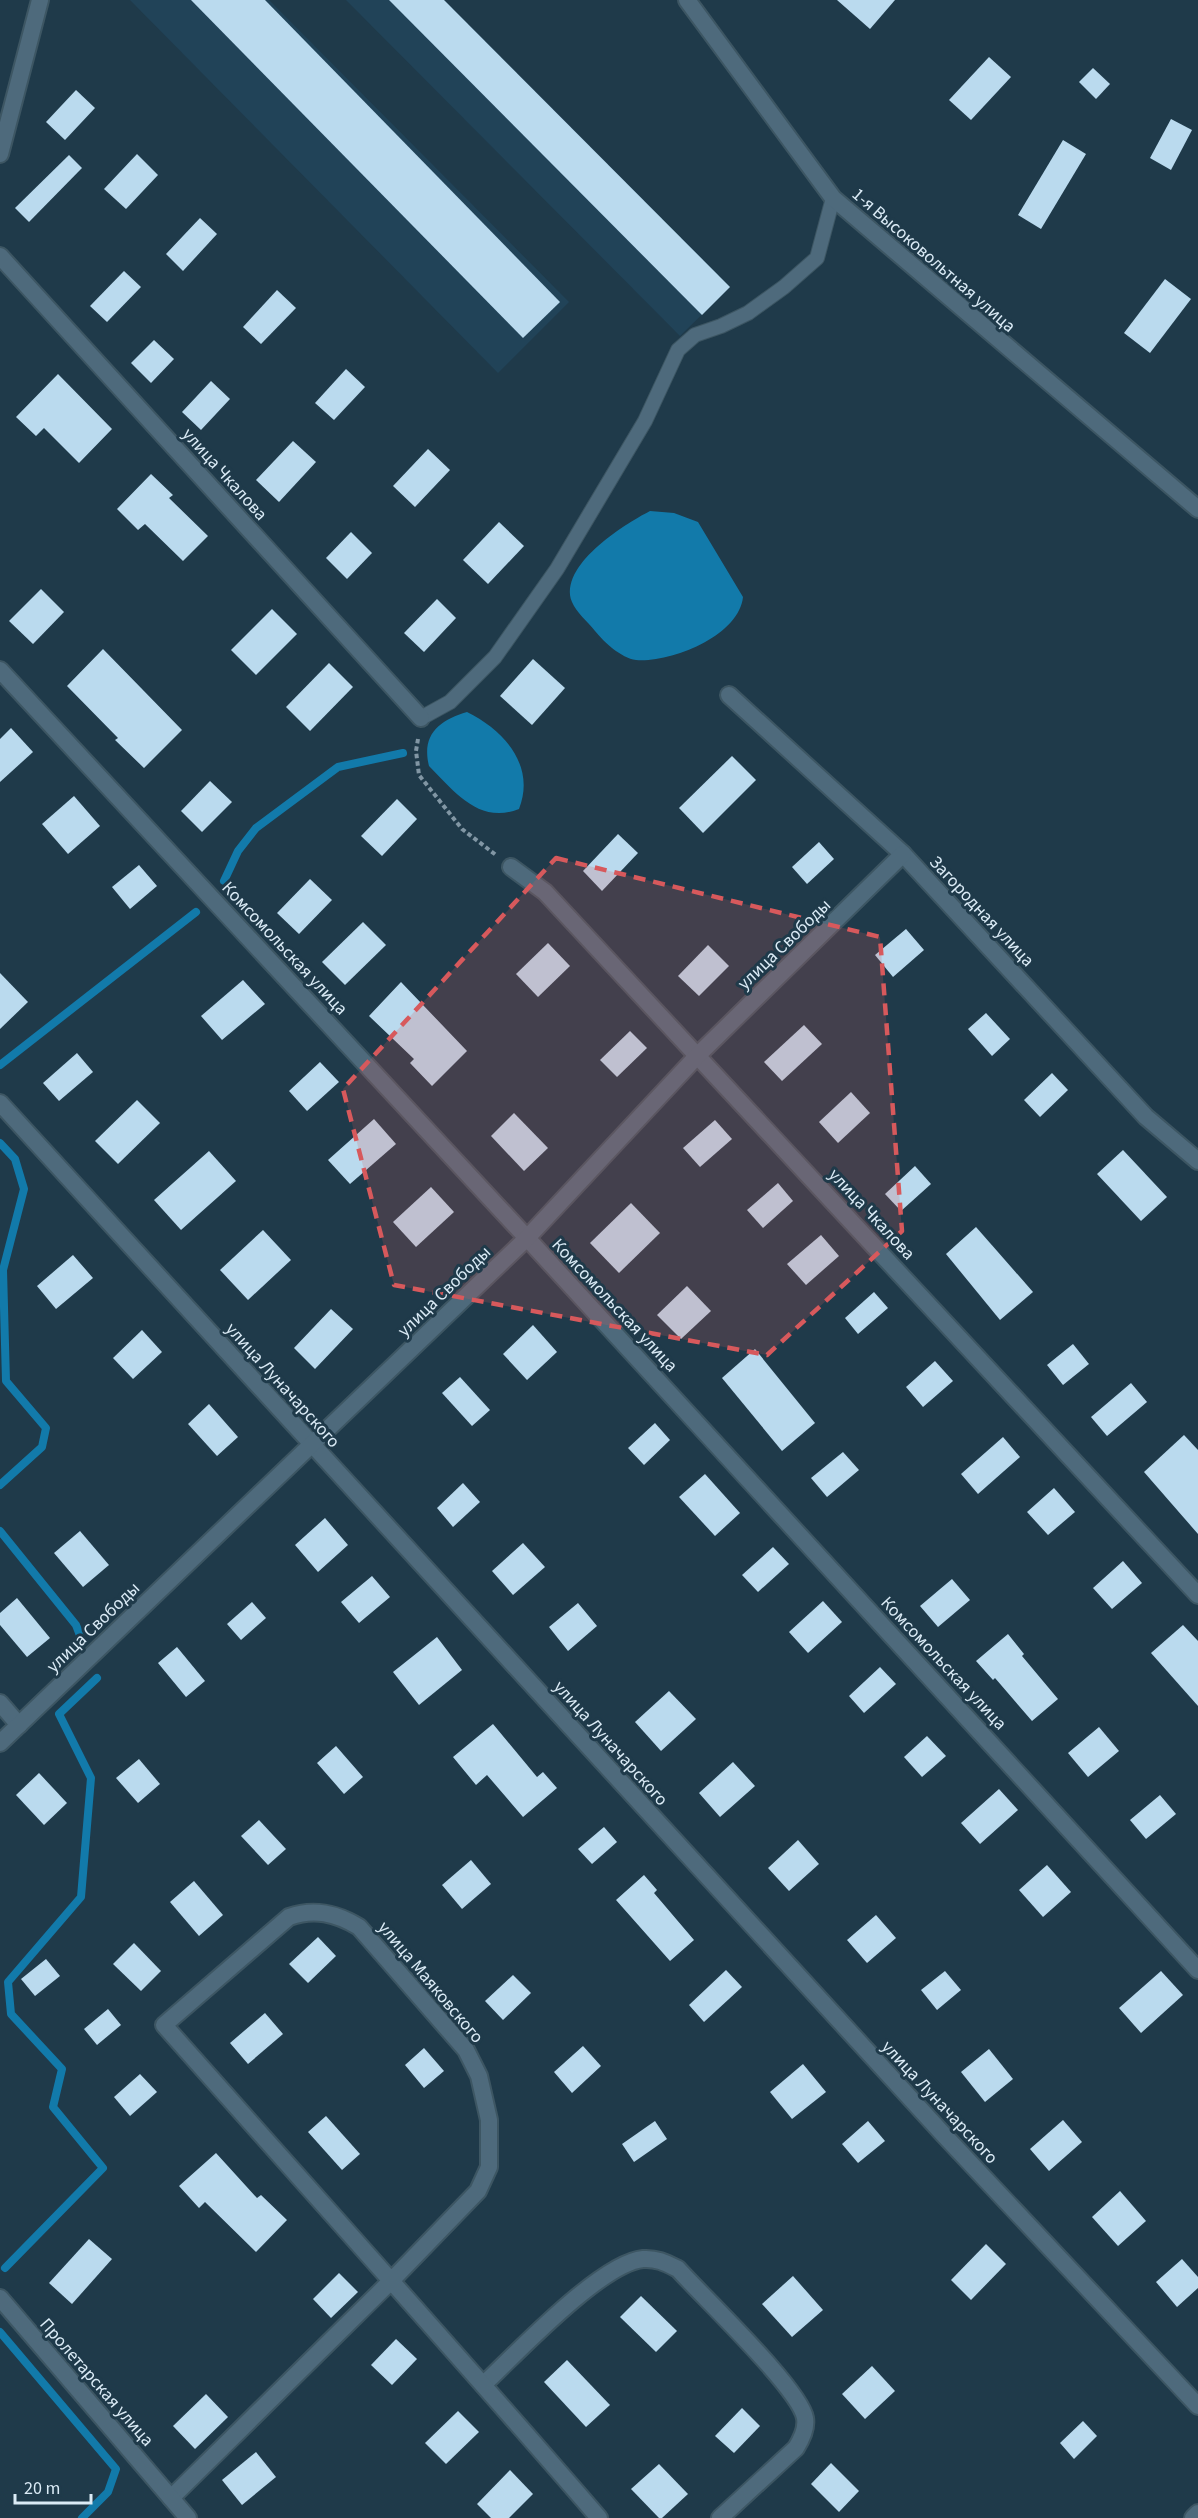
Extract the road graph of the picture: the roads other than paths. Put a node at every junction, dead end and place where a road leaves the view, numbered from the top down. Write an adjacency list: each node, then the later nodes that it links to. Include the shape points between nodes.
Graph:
1 (40, 0): 3 (street)
2 (687, 0): 4 (street, 1-я Высоковольтная улица)
3 (0, 154)
4 (833, 198): 6 (street, 1-я Высоковольтная улица); 9 (lane, via 817,258 748,313 695,334 678,350 645,421 557,569 495,657 450,702)
5 (0, 256): 9 (street, улица Чкалова)
6 (1198, 509)
7 (0, 670): 15 (street, Комсомольская улица)
8 (729, 695): 10 (street, Загородная улица)
9 (421, 718)
10 (903, 855): 12 (street, улица Свободы); 14 (street, Загородная улица, via 1146,1118)
11 (511, 867): 12 (street, улица Чкалова, via 545,892)
12 (698, 1055): 15 (street, улица Свободы); 17 (street, улица Чкалова)
13 (0, 1103): 16 (street, улица Луначарского)
14 (1198, 1161)
15 (527, 1238): 16 (street, улица Свободы); 21 (street, Комсомольская улица)
16 (312, 1445): 19 (street, улица Свободы); 25 (street, улица Луначарского, via 943,2134)
17 (1198, 1595)
18 (0, 1703): 19 (street)
19 (19, 1725): 20 (street, улица Свободы)
20 (0, 1743)
21 (1198, 1970)
22 (391, 2281): 22 (street, улица Маяковского, via 164,2025 289,1917 305,1911 342,1917 359,1927 466,2050 479,2076 489,2120 489,2167 478,2191); 24 (street, улица Маяковского); 26 (street, улица Маяковского)
23 (0, 2298): 26 (street, Пролетарская улица)
24 (484, 2384): 29 (street, улица Маяковского); 30 (street, via 566,2307 611,2272 641,2259 660,2260 678,2270 792,2391 806,2420 796,2448)
25 (1198, 2406)
26 (171, 2498): 28 (street, Пролетарская улица)
27 (1198, 2513): 31 (street)
28 (188, 2518)
29 (599, 2518)
30 (720, 2518)
31 (1193, 2518)

